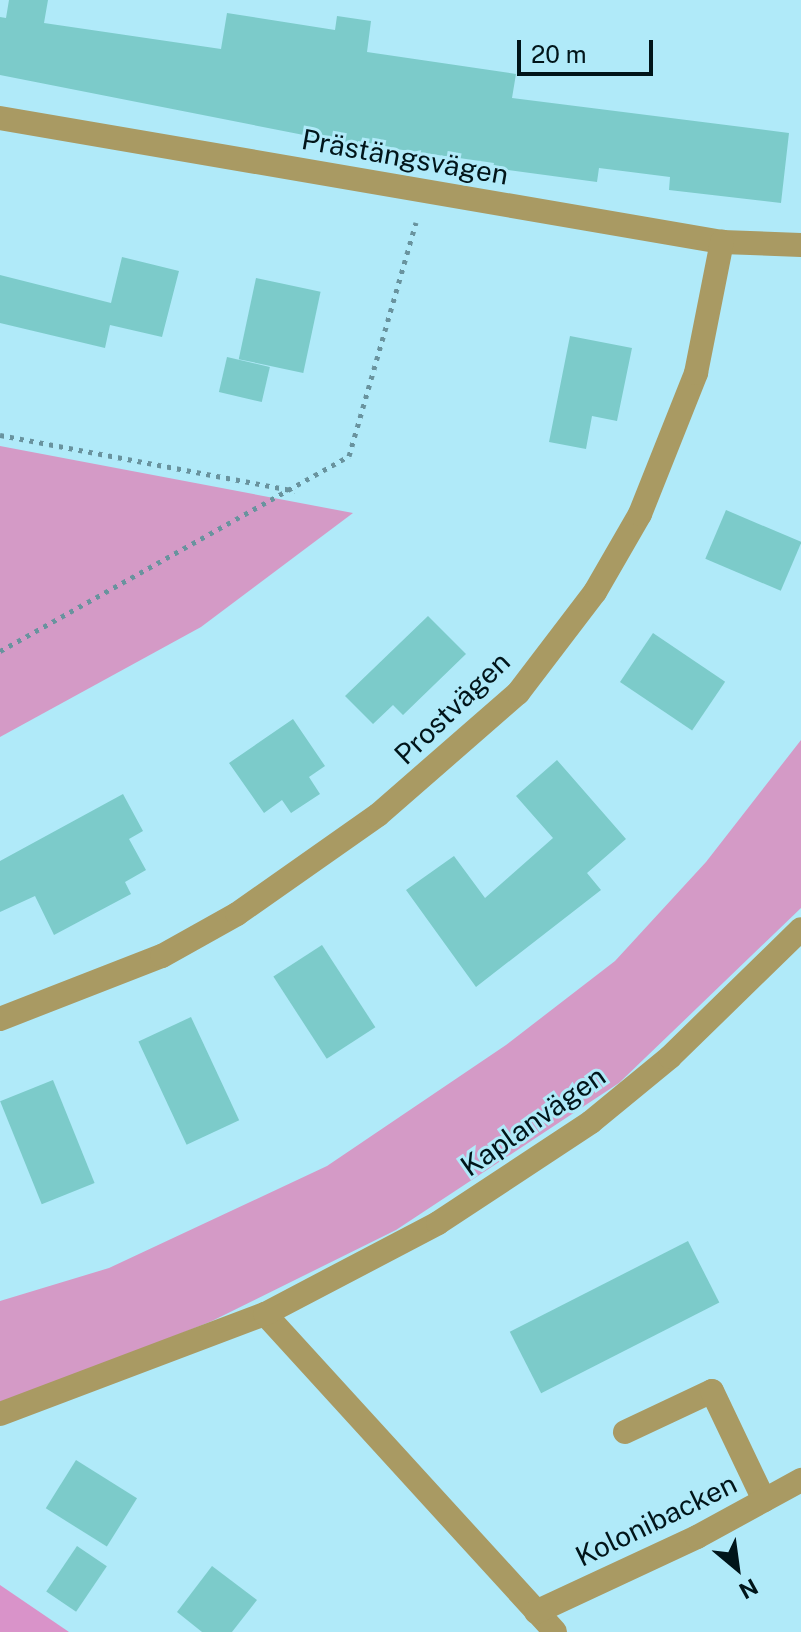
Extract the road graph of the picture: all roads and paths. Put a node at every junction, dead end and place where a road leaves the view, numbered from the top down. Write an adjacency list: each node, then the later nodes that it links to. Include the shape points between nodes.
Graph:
1 (0, 118): 2 (street, Prästängsvägen)
2 (425, 191): 3 (street, Prästängsvägen); 6 (path, via 349,456)
3 (722, 242): 4 (street, Prästängsvägen); 9 (street, Prostvägen, via 696,373 646,500 595,592 518,693 378,815 237,914 162,956)
4 (801, 245)
5 (0, 435): 6 (path)
6 (295, 491): 7 (path)
7 (0, 651)
8 (801, 929): 10 (street, Kaplanvägen, via 670,1057 591,1122 438,1223)
9 (0, 1019)
10 (265, 1314): 11 (street, Kaplanvägen); 15 (street)
11 (0, 1414)
12 (625, 1432): 14 (street, via 712,1391)
13 (801, 1480): 14 (street, Kolonibacken)
14 (764, 1500): 15 (street, Kolonibacken)
15 (536, 1612): 16 (street)
16 (555, 1632)

